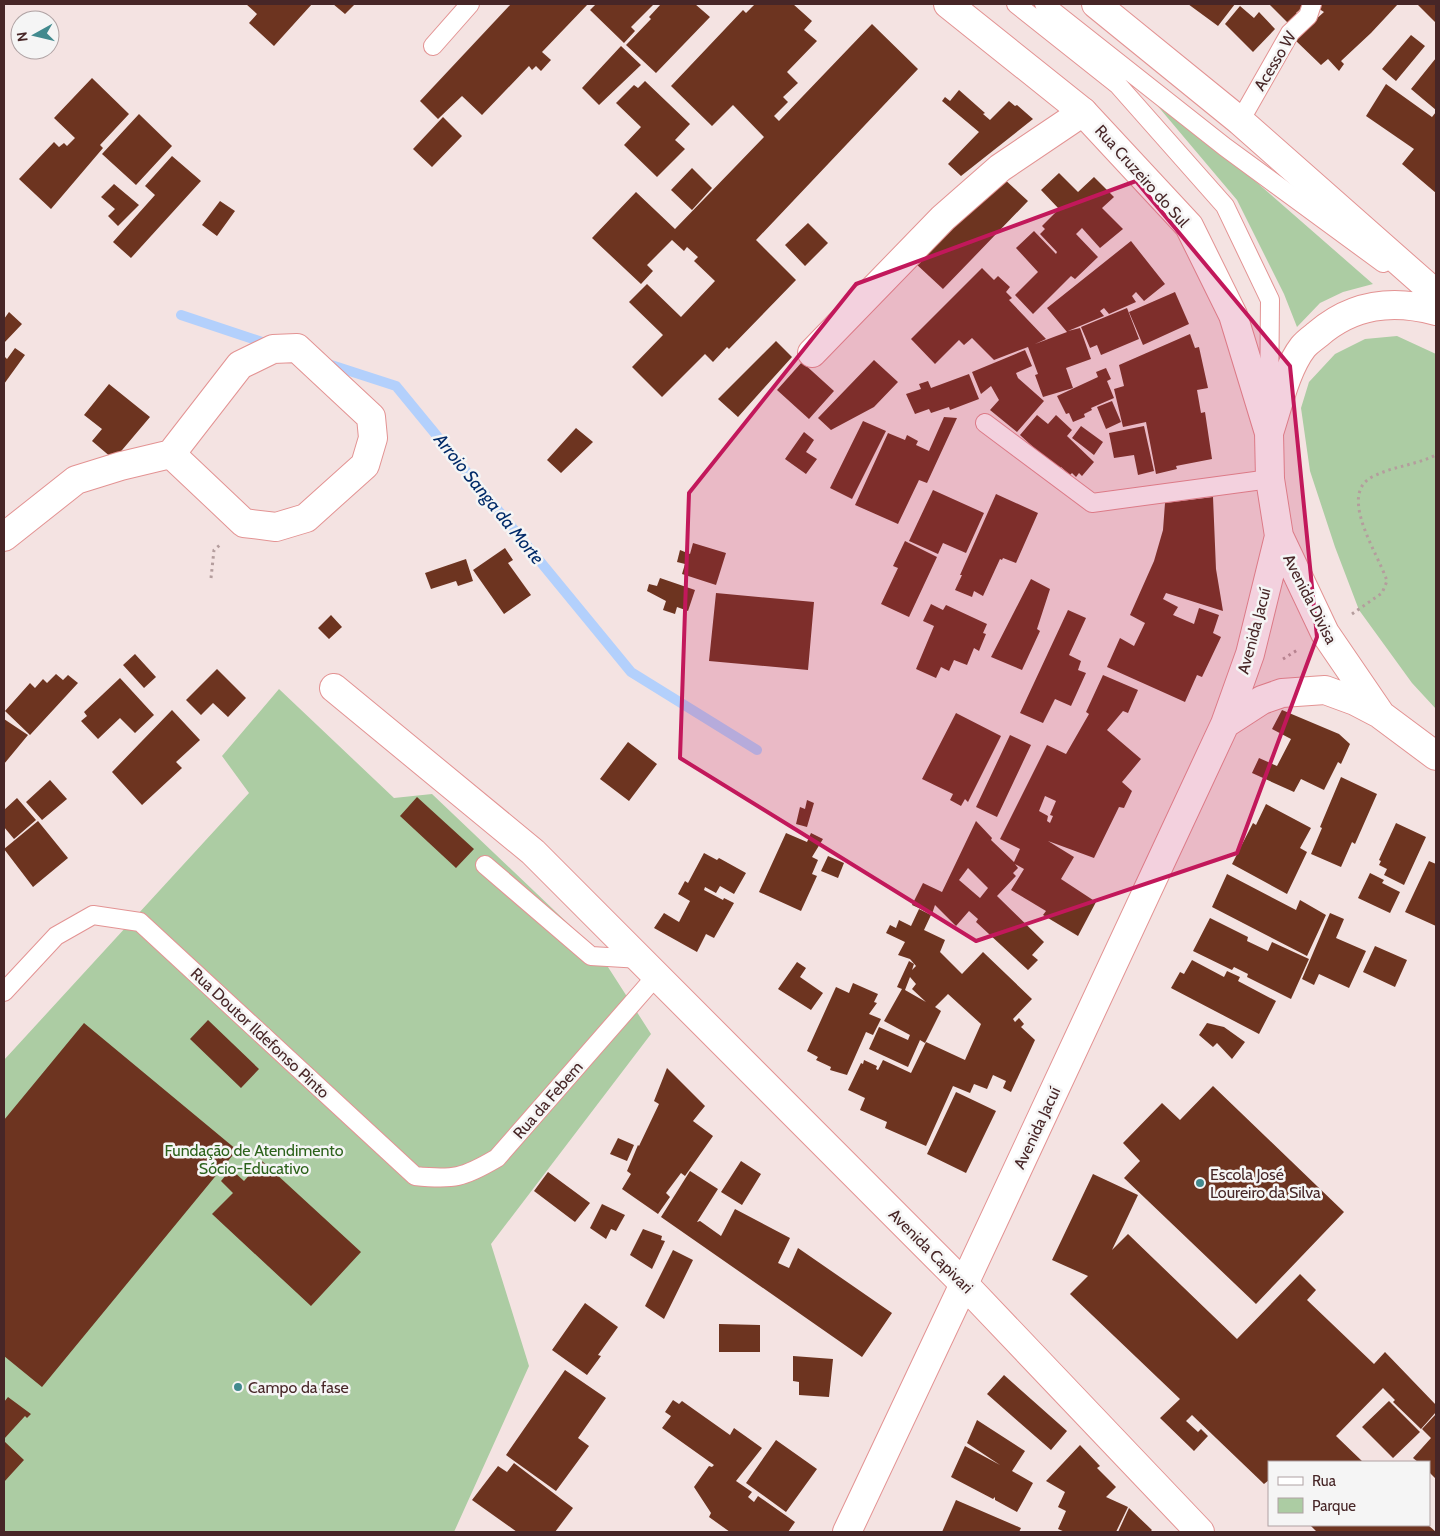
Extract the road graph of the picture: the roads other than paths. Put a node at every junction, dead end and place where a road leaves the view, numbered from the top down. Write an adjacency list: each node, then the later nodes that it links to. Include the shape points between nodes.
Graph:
1 (470, 4): 7 (lane)
2 (948, 4): 8 (street, Rua Cruzeiro do Sul)
3 (1016, 4): 15 (lane, via 1118,85 1225,206 1270,300)
4 (1044, 4): 11 (lane, via 1225,148)
5 (1096, 4): 9 (street)
6 (1312, 4): 9 (lane, Acesso W, via 1308,16 1290,33)
7 (433, 46)
8 (1083, 112): 13 (street, via 1000,168 943,218); 15 (street, Rua Cruzeiro do Sul, via 1189,226 1233,315)
9 (1240, 121): 10 (street)
10 (1436, 294)
11 (1436, 302)
12 (1436, 311): 15 (street, via 1412,305 1372,306 1333,322 1304,347 1287,380)
13 (812, 353)
14 (985, 424): 17 (lane, via 1092,503)
15 (1269, 432): 17 (street, Avenida Divisa)
16 (171, 454): 16 (street, via 240,365 273,349 297,348 371,417 373,438 365,465 306,518 276,527 244,523); 19 (street, via 76,480)
17 (1270, 479): 18 (street, Avenida Divisa)
18 (1278, 536): 21 (street, Avenida Divisa, via 1325,633); 22 (street, Avenida Jacuí, via 1250,654)
19 (4, 537)
20 (334, 688): 25 (street, Avenida Capivari, via 533,852)
21 (1381, 715): 22 (street, via 1325,690 1282,694 1262,700); 23 (street, Avenida Divisa)
22 (1226, 724): 28 (street, Avenida Jacuí)
23 (1436, 756)
24 (486, 865): 25 (lane, via 591,956)
25 (649, 967): 27 (lane, Rua da Febem, via 497,1158 468,1175 444,1179); 28 (street, Avenida Capivari)
26 (4, 992): 27 (lane, Rua Doutor Ildefonso Pinto, via 56,936 93,915 140,922)
27 (415, 1176)
28 (964, 1284): 29 (street, Avenida Jacuí); 30 (street, Avenida Capivari)
29 (847, 1532)
30 (1200, 1532)

